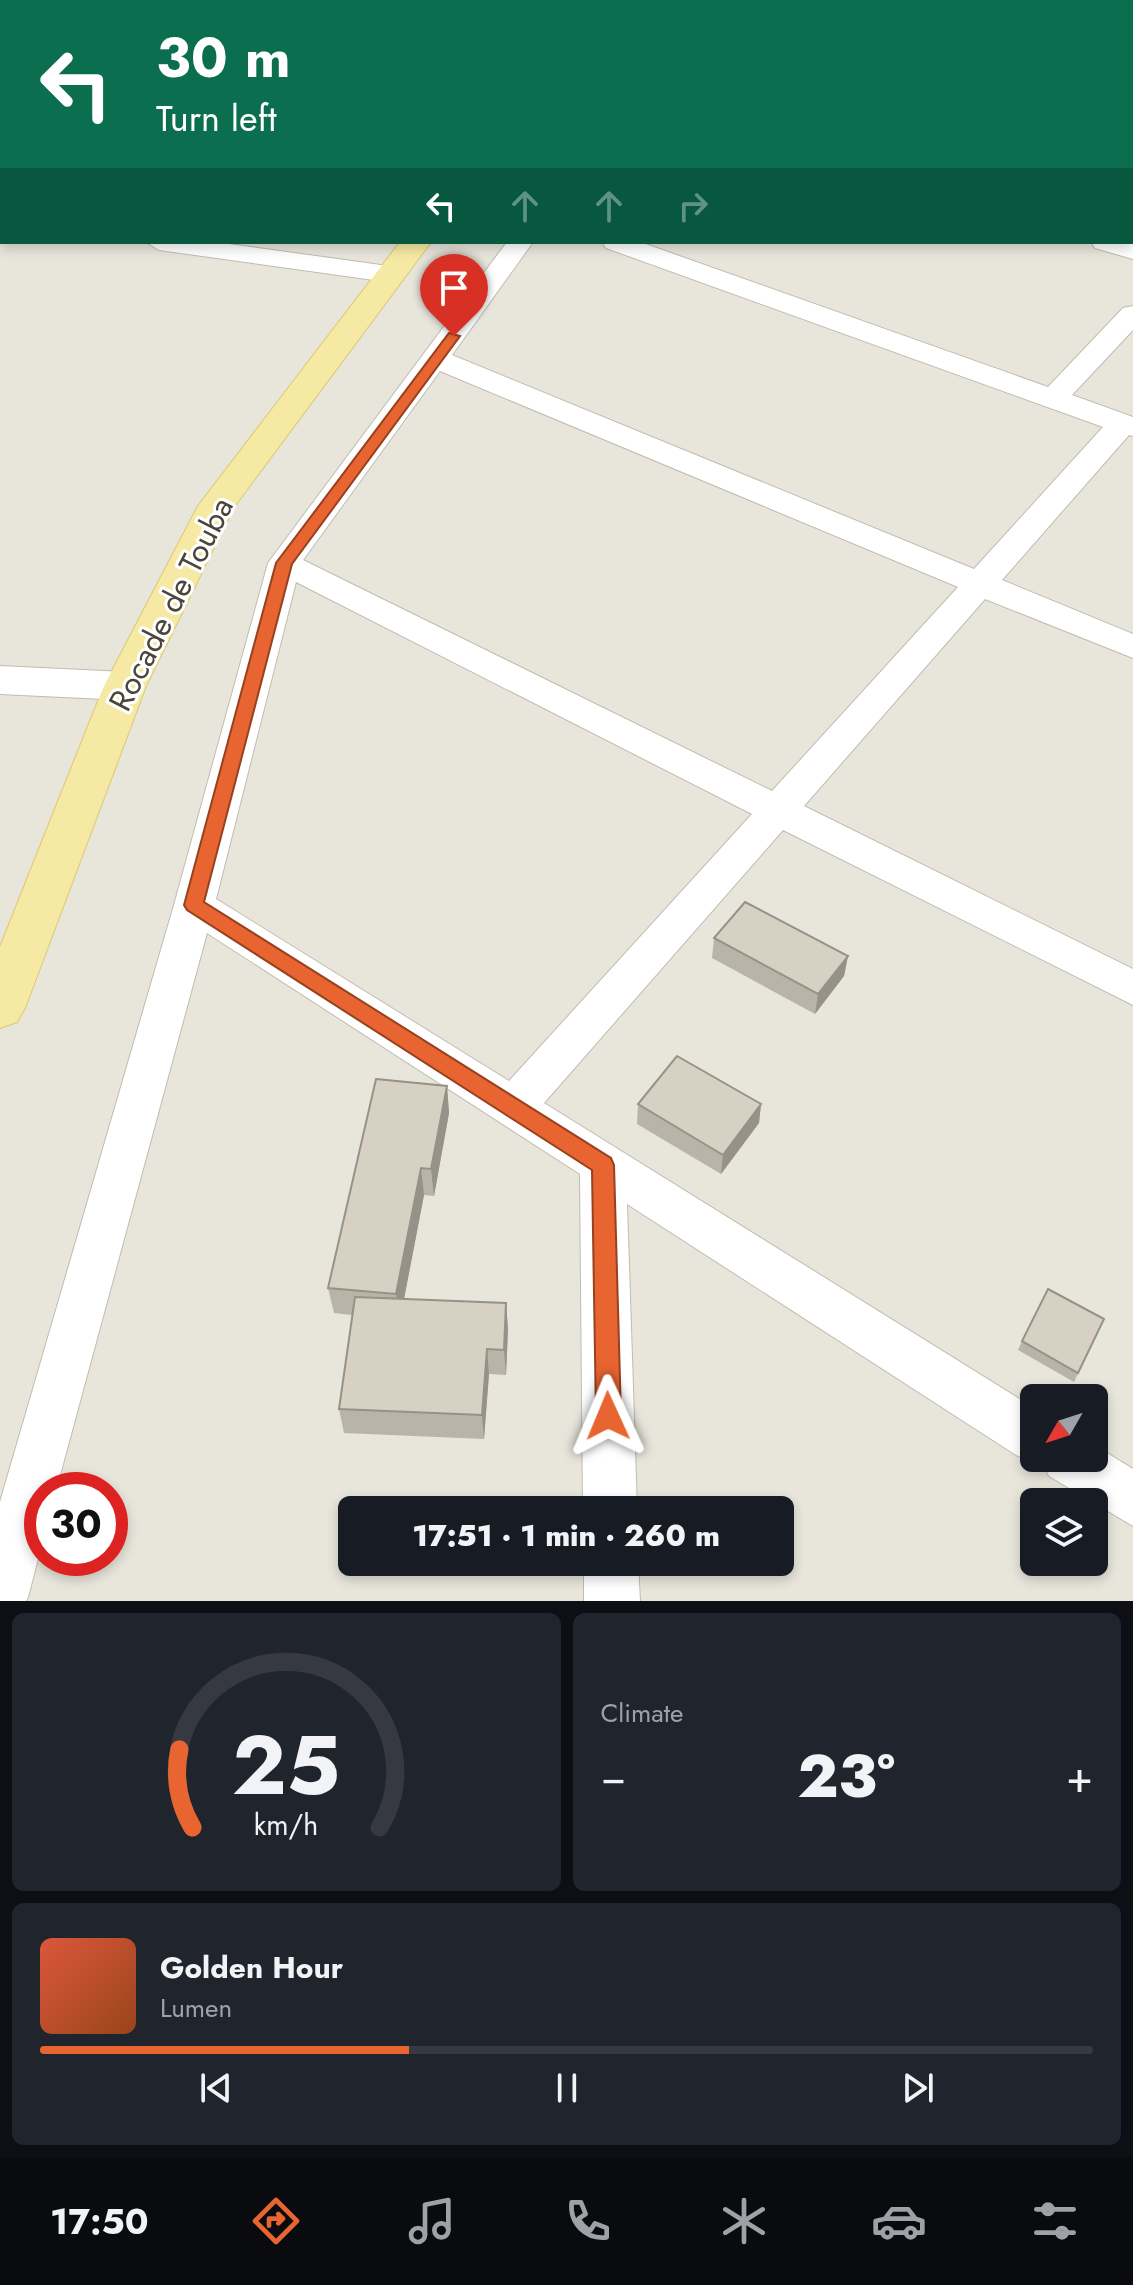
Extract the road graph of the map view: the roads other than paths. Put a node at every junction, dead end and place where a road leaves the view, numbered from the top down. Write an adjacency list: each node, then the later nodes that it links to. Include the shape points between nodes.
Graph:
1 (173, 244): 10 (street)
2 (311, 244): 10 (street)
3 (414, 244): 11 (main road, Rocade de Touba)
4 (519, 244): 13 (street)
5 (621, 244): 9 (street)
6 (681, 244): 9 (street)
7 (1110, 244): 8 (street)
8 (1133, 251)
9 (660, 258): 14 (street)
10 (293, 261): 11 (street)
11 (388, 274): 20 (main road, Rocade de Touba, via 216,506)
12 (1133, 314): 14 (street)
13 (437, 359): 16 (street); 17 (street)
14 (1053, 398): 15 (street)
15 (1128, 425): 17 (street)
16 (284, 563): 21 (street); 22 (street)
17 (980, 583): 18 (street); 21 (street)
18 (1133, 647)
19 (0, 680): 20 (street)
20 (125, 686): 24 (main road, Rocade de Touba)
21 (778, 810): 23 (street); 25 (street)
22 (194, 905): 25 (street); 32 (street)
23 (1133, 988)
24 (0, 1008)
25 (513, 1107): 26 (street)
26 (603, 1165): 27 (street); 29 (street)
27 (1020, 1428)
28 (1090, 1472): 30 (street)
29 (610, 1496)
30 (1133, 1499)
31 (611, 1576): 33 (street)
32 (0, 1597)
33 (612, 1601)

